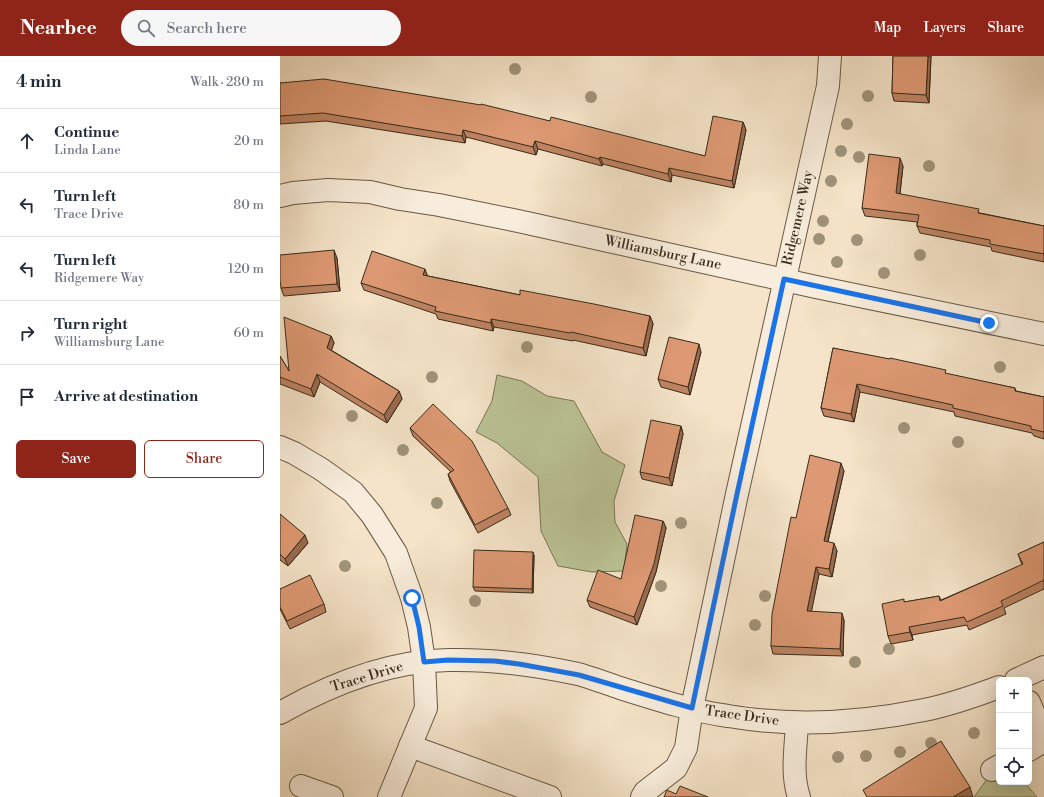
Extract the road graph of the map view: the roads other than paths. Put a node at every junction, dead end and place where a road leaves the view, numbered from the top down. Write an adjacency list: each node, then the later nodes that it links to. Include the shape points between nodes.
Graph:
1 (830, 56): 3 (street, Ridgemere Way, via 828,86)
2 (280, 196): 3 (street, Williamsburg Lane, via 328,190 370,192)
3 (784, 279): 4 (street, Williamsburg Lane); 10 (street, Ridgemere Way)
4 (1044, 334)
5 (280, 447): 6 (street, via 324,471 353,492 372,515 396,553 412,598)
6 (424, 662): 10 (street, Trace Drive, via 448,660 519,664 579,675); 12 (street, Trace Drive, via 378,671 344,682 311,696); 16 (street, via 426,708)
7 (1044, 667): 8 (street)
8 (1023, 677)
9 (996, 688): 13 (street, Trace Drive, via 925,710 872,719)
10 (692, 708): 13 (street, Trace Drive, via 727,716); 22 (street, Ridgemere Way, via 686,748 676,768)
11 (1032, 709): 14 (street)
12 (280, 714)
13 (798, 723): 23 (street, via 795,771)
14 (1044, 737)
15 (1044, 742): 17 (street)
16 (410, 746): 20 (street); 21 (street)
17 (1031, 749)
18 (301, 786): 19 (street)
19 (332, 797)
20 (389, 797)
21 (550, 797)
22 (642, 797)
23 (799, 797)

